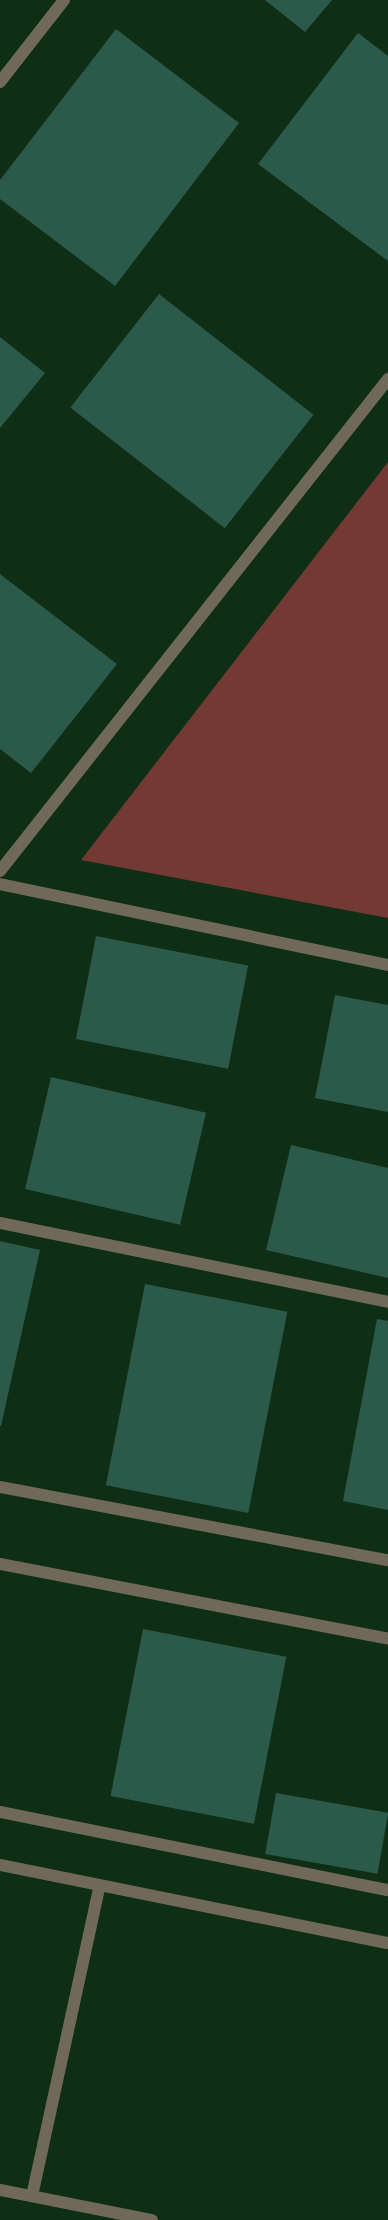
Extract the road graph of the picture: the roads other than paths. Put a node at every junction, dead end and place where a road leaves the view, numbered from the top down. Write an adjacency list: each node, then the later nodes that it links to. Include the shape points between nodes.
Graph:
1 (64, 0): 2 (street)
2 (0, 82)
3 (388, 379): 4 (street)
4 (0, 871)
5 (0, 884): 6 (street)
6 (388, 965)
7 (0, 1223): 8 (street)
8 (388, 1302)
9 (0, 1487): 10 (street)
10 (388, 1560)
11 (0, 1564): 12 (street)
12 (388, 1639)
13 (0, 1812): 16 (street)
14 (0, 1865): 15 (street)
15 (100, 1885): 17 (street); 19 (street)
16 (388, 1890)
17 (388, 1943)
18 (0, 2190): 19 (street)
19 (32, 2196): 20 (street)
20 (152, 2220)

